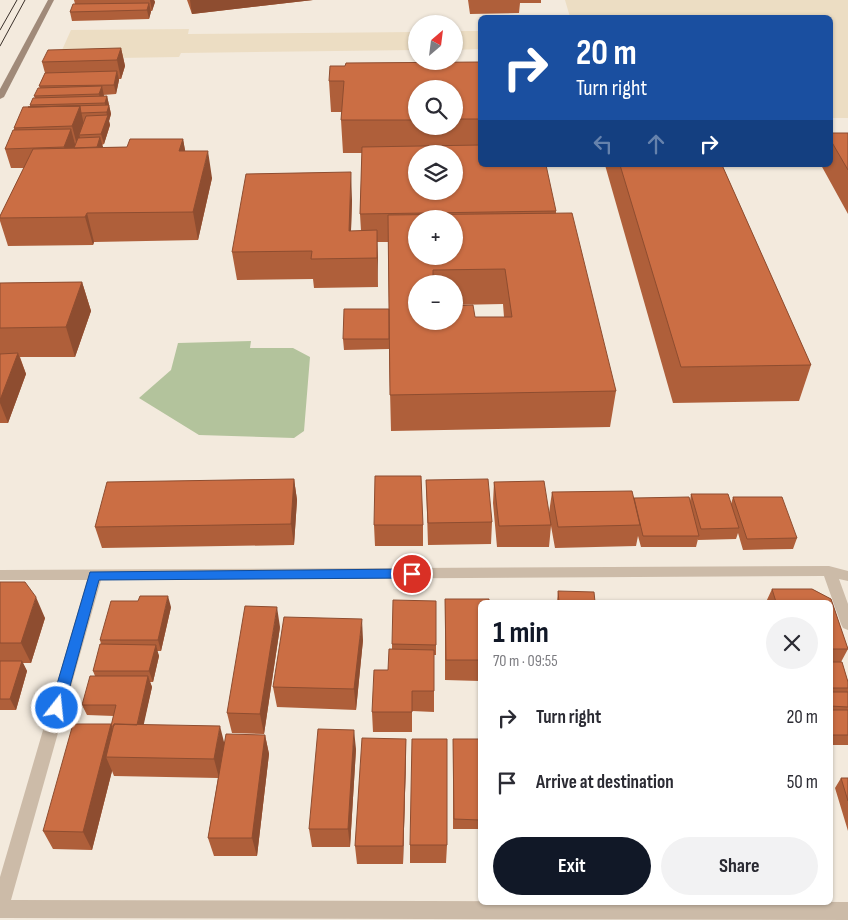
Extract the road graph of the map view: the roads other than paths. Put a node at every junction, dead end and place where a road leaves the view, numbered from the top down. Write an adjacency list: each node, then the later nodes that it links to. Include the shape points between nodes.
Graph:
1 (51, 0): 2 (main road)
2 (0, 97)
3 (829, 571): 5 (street); 6 (street); 7 (street)
4 (0, 575): 5 (street)
5 (94, 575): 8 (street)
6 (848, 576)
7 (848, 624)
8 (0, 909): 9 (street)
9 (848, 911)

